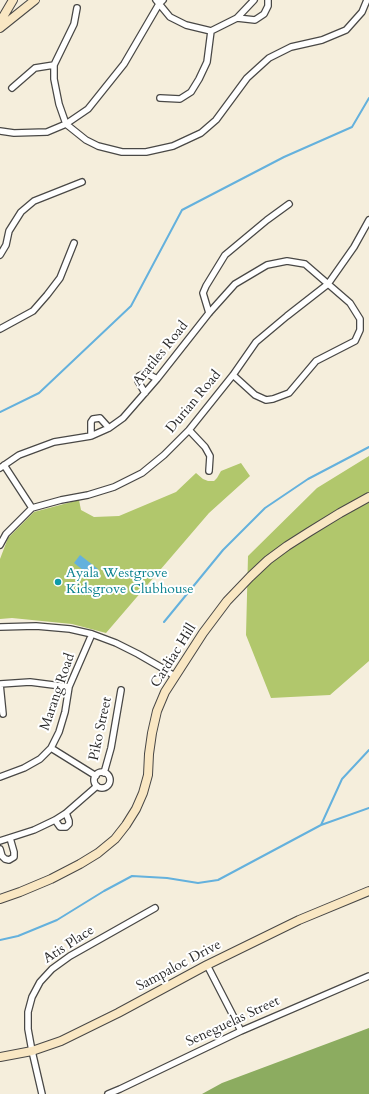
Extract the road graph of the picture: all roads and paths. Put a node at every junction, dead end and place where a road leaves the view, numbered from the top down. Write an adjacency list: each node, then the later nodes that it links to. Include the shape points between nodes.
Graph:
1 (13, 0): 9 (main road)
2 (35, 0): 10 (main road)
3 (254, 0): 8 (street)
4 (268, 0): 8 (street, via 264,14 255,20)
5 (367, 0): 15 (street, via 362,12 346,30 322,40 292,47 269,58 247,78 216,120 201,133 173,146 146,152 122,152 98,146)
6 (159, 1): 11 (street, via 170,17 186,25); 15 (street, via 124,64 88,109)
7 (77, 8): 12 (street, via 74,24)
8 (237, 18): 11 (street)
9 (0, 22)
10 (0, 28)
11 (211, 31): 14 (street, via 207,62 191,92 180,99)
12 (54, 65): 13 (street, via 35,68); 15 (street, via 59,104)
13 (12, 88)
14 (160, 98)
15 (66, 124): 16 (street, via 47,132)
16 (0, 131)
17 (82, 182): 20 (street, via 34,201 21,212)
18 (288, 204): 24 (street, via 225,255 203,292)
19 (369, 220): 23 (street, Durian Road)
20 (3, 244): 22 (street)
21 (74, 244): 25 (street, via 60,278 33,311)
22 (0, 255)
23 (328, 284): 24 (street, Aratiles Road, via 305,264 287,261 267,265 235,284); 26 (street, Durian Road, via 256,342); 26 (street, Aratiles Road, via 350,303 360,318 360,330 354,341 316,360 289,393 273,400 255,395)
24 (209, 313): 27 (street, Aratiles Road)
25 (0, 329)
26 (233, 374): 30 (street, Durian Road)
27 (157, 379): 28 (street, Aratiles Road); 28 (street, via 148,374 139,376 138,381)
28 (145, 393): 29 (street, Aratiles Road, via 123,418)
29 (109, 428): 31 (street, Aratiles Road); 31 (street, via 100,418 93,418)
30 (189, 430): 33 (street, via 210,456); 35 (street, Durian Road, via 142,473 114,487)
31 (91, 436): 32 (street, Aratiles Road, via 54,442 19,454)
32 (2, 466): 35 (street)
33 (209, 471)
34 (369, 497): 39 (main road, Cardiac Hill, via 287,546 250,576 227,601)
35 (32, 508): 36 (street, Durian Road, via 6,534)
36 (0, 545)
37 (0, 627): 38 (street, via 36,626)
38 (92, 634): 39 (street, via 138,654); 41 (street, Marang Road)
39 (174, 676): 55 (main road, Cardiac Hill, via 157,711 144,792 126,825 114,839 80,864 51,879)
40 (0, 684): 41 (street, via 30,682); 43 (street)
41 (69, 687): 44 (street, Marang Road, via 65,712)
42 (121, 690): 45 (street, Piko Street)
43 (3, 714)
44 (51, 748): 46 (street); 47 (street, Marang Road, via 40,759)
45 (104, 773): 46 (street); 48 (street, via 110,778 109,784 102,788)
46 (96, 776): 48 (street)
47 (0, 777)
48 (97, 786): 49 (street)
49 (66, 814): 50 (street); 50 (street, via 69,824 66,827 60,827)
50 (55, 820): 51 (street)
51 (10, 838): 52 (street); 53 (street, via 14,857 5,859)
52 (0, 841)
53 (0, 849)
54 (369, 891): 57 (main road, Sampaloc Drive, via 299,920)
55 (0, 899)
56 (155, 908): 60 (street, Atis Place, via 70,956 40,982 28,1012)
57 (206, 965): 59 (street); 60 (main road, Sampaloc Drive, via 88,1028)
58 (369, 976): 59 (street, Seneguelas Street)
59 (241, 1031): 63 (street, Seneguelas Street)
60 (32, 1051): 61 (main road, Sampaloc Drive); 62 (street, Atis Place)
61 (0, 1057)
62 (42, 1094)
63 (108, 1094)

